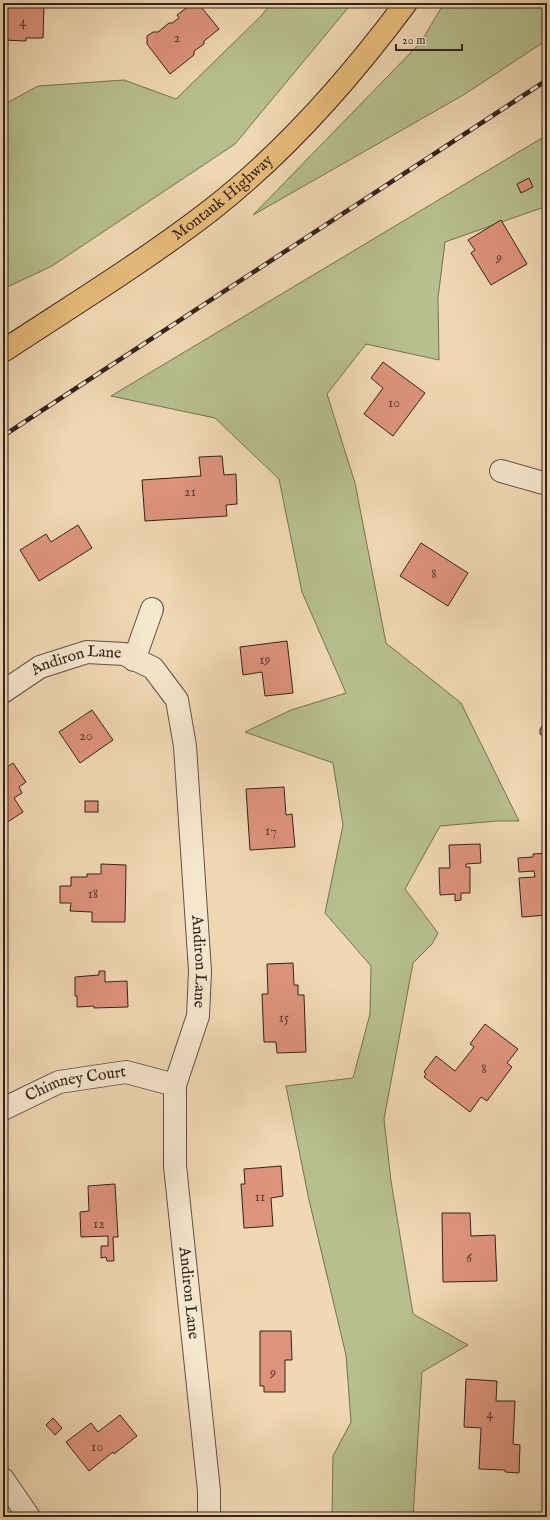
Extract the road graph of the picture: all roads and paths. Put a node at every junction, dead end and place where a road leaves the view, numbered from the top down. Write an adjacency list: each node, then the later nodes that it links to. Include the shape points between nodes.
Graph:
1 (406, 3): 2 (main road, Montauk Highway, via 321,106 286,142 212,209 132,267)
2 (3, 351)
3 (501, 471): 4 (street)
4 (547, 484)
5 (152, 609): 6 (street)
6 (134, 660): 7 (street, Andiron Lane, via 124,654 87,652 40,667); 8 (street, Andiron Lane, via 153,668 177,700 185,746 200,971 198,1016)
7 (3, 692)
8 (175, 1085): 9 (street, Chimney Court, via 126,1072 59,1082); 12 (street, Andiron Lane, via 175,1166 209,1491)
9 (3, 1109)
10 (3, 1479): 11 (street)
11 (29, 1517)
12 (209, 1517)

